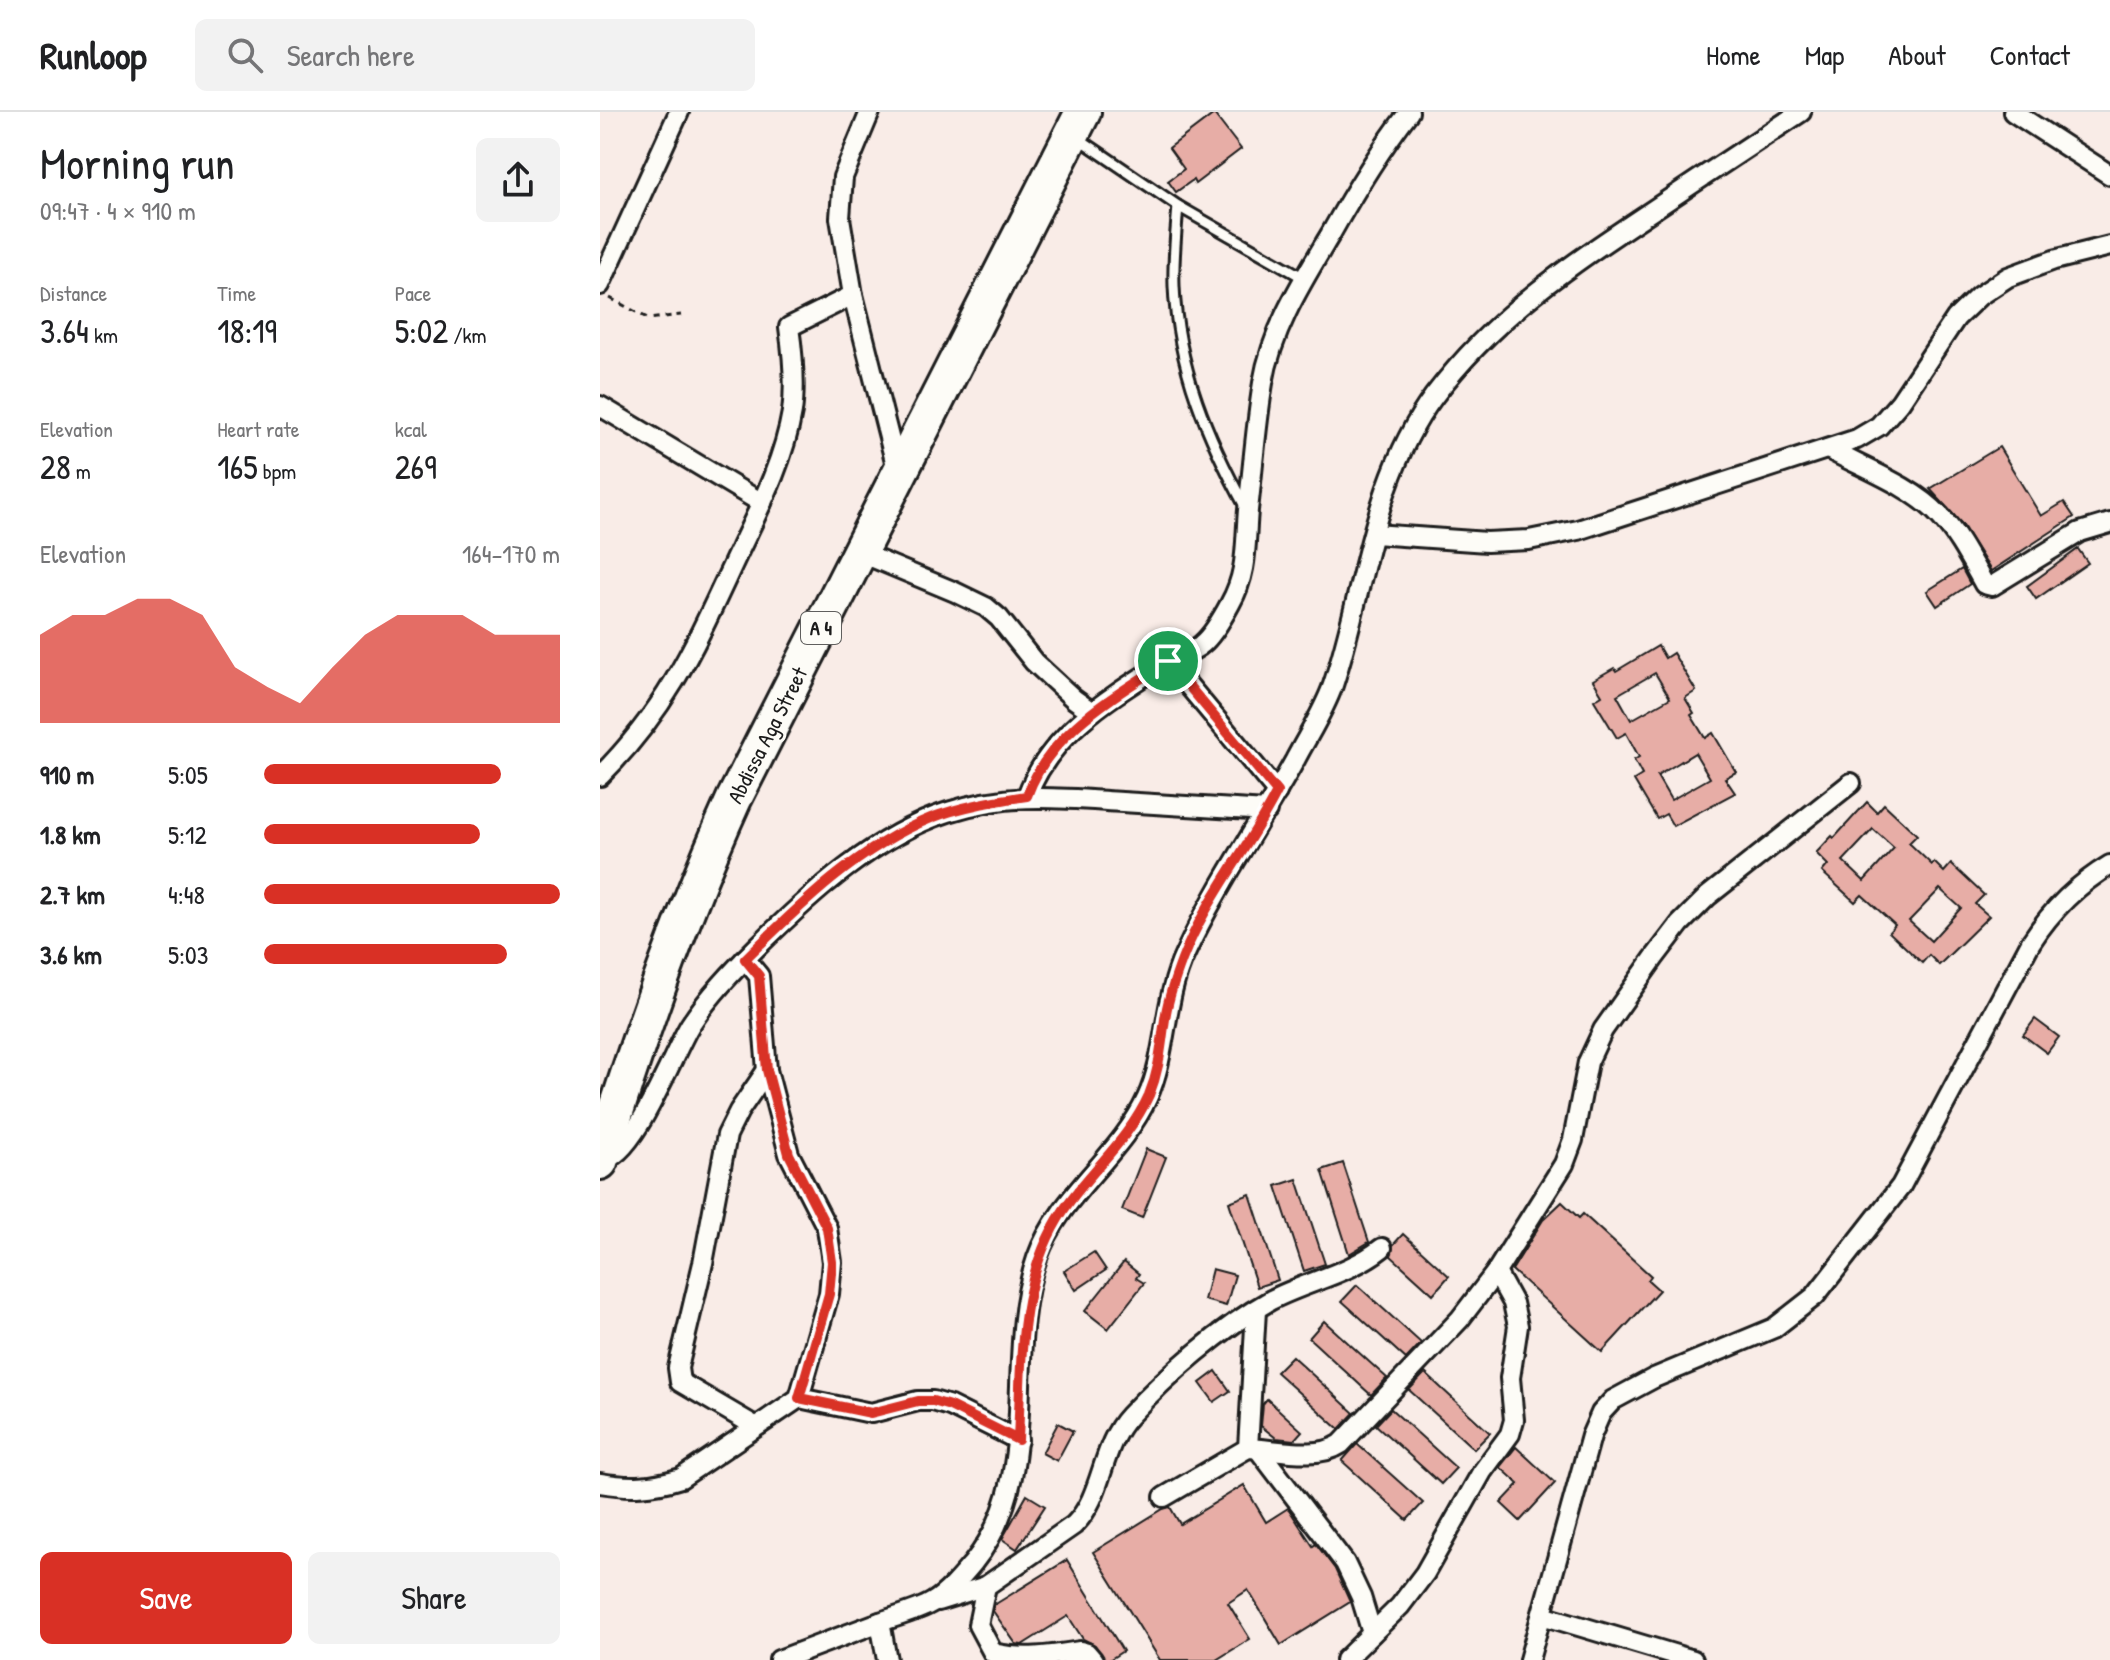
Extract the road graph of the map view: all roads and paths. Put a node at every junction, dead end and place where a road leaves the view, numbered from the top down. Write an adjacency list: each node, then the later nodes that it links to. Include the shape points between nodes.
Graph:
1 (679, 112): 11 (street)
2 (870, 112): 13 (street, via 840,197)
3 (1409, 112): 10 (street, via 1379,150)
4 (1801, 112): 21 (street, via 1560,272 1491,331 1410,432)
5 (2013, 112): 7 (street)
6 (1078, 123): 8 (lane); 17 (highway, Abdissa Aga Street / A 4)
7 (2110, 175)
8 (1178, 206): 10 (lane); 19 (lane, via 1174,284 1186,368 1209,435)
9 (2110, 246): 16 (street, via 2008,277 1979,296 1956,318 1879,426)
10 (1304, 278): 19 (street, via 1266,366)
11 (600, 285)
12 (600, 292): 14 (path, via 649,319)
13 (853, 295): 17 (street); 18 (street, via 789,327 792,411)
14 (681, 315)
15 (600, 406): 18 (street)
16 (1828, 449): 20 (street, via 1926,503 1957,538 1984,584 1992,586 2080,532); 21 (street, via 1578,530 1529,540)
17 (898, 474): 22 (highway, Abdissa Aga Street / A 4)
18 (762, 503): 25 (street, via 685,667 643,731)
19 (1248, 512): 23 (street, via 1246,559 1229,606 1202,645)
20 (2110, 523)
21 (1374, 534): 27 (street, via 1332,689)
22 (859, 552): 24 (street, via 986,607 1034,662); 33 (highway, Abdissa Aga Street / A 4, via 704,864)
23 (1168, 661): 24 (street); 27 (street)
24 (1092, 712): 28 (street, via 1048,758)
25 (600, 776)
26 (1851, 783): 35 (street, via 1708,896 1629,991 1588,1062 1564,1164)
27 (1277, 792): 29 (street)
28 (1027, 796): 29 (street); 31 (street, via 949,812 892,838 821,888)
29 (1267, 811): 39 (street, via 1182,959 1166,1011 1163,1049 1135,1122 1070,1201 1038,1256 1023,1331)
30 (2110, 865): 45 (street, via 2045,920 1901,1186 1815,1296 1774,1328 1654,1378 1613,1400 1601,1413)
31 (745, 959): 32 (street, via 761,986); 33 (street, via 689,1026 636,1130 614,1156)
32 (767, 1070): 37 (street, via 789,1154 827,1228 832,1262 829,1294); 38 (street, via 727,1135 678,1368 680,1382)
33 (600, 1160)
34 (1382, 1248): 36 (street, via 1359,1264)
35 (1496, 1272): 40 (street, via 1460,1319 1341,1444 1320,1452); 47 (street, via 1513,1303 1518,1326 1510,1378 1510,1434 1482,1472 1425,1573)
36 (1256, 1310): 40 (street); 43 (street, via 1170,1376 1127,1418 1115,1434 1086,1514)
37 (799, 1398): 38 (street); 39 (street, via 871,1413 933,1401)
38 (755, 1426): 41 (street, via 681,1478 633,1488)
39 (1018, 1440): 44 (street, via 1002,1516 968,1569)
40 (1253, 1448): 42 (street); 47 (street, via 1345,1563)
41 (600, 1483)
42 (1164, 1497)
43 (986, 1586): 44 (street); 51 (street, via 978,1625 993,1653 1026,1660 1080,1651)
44 (932, 1603): 46 (street)
45 (1542, 1615): 48 (street); 53 (street)
46 (880, 1622): 49 (street); 50 (street)
47 (1372, 1633): 52 (street)
48 (1662, 1655): 54 (street)
49 (779, 1660)
50 (887, 1660)
51 (1093, 1660)
52 (1345, 1660)
53 (1529, 1660)
54 (1693, 1660)

